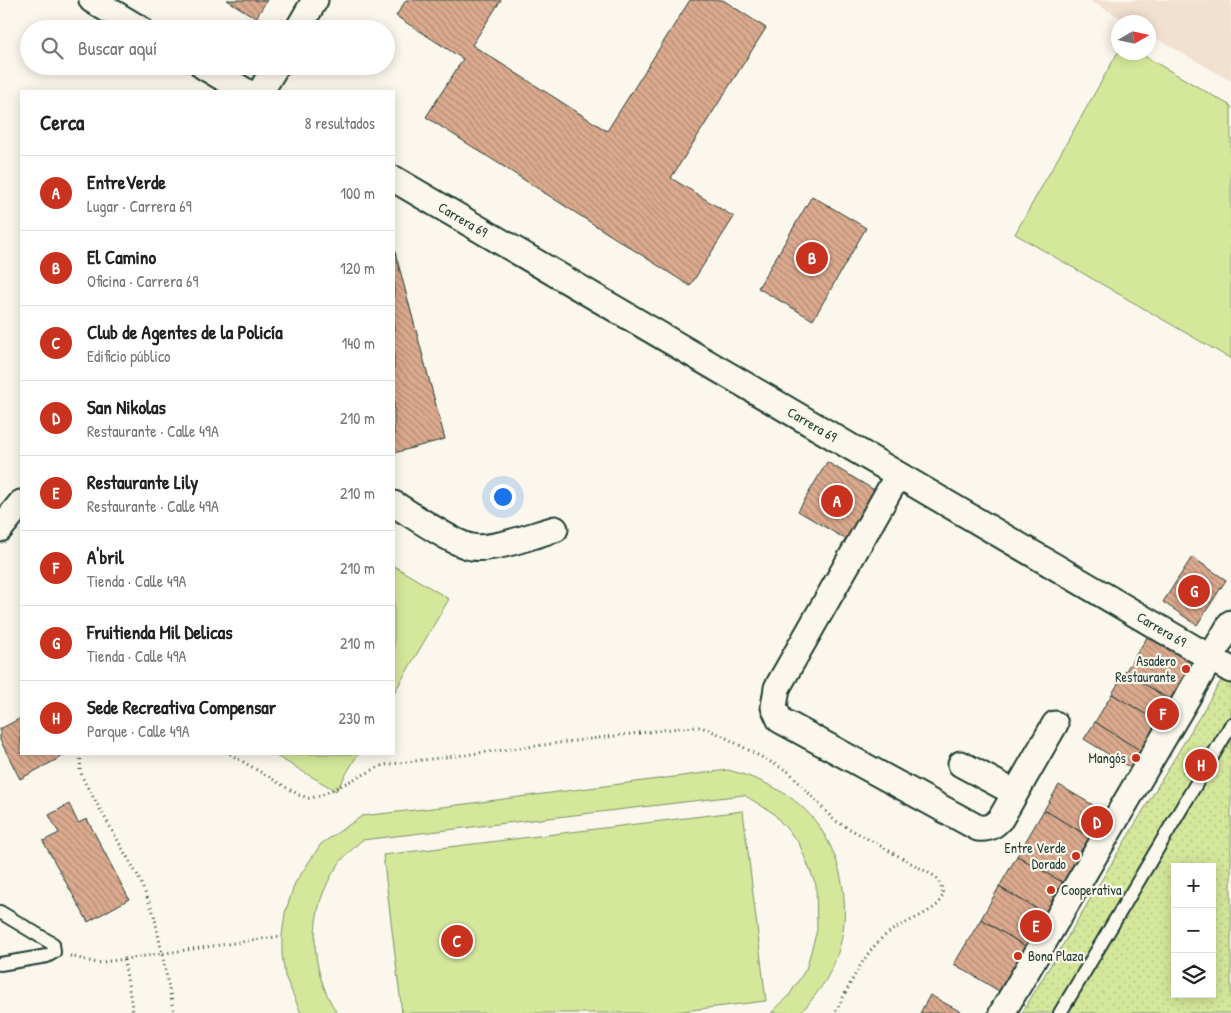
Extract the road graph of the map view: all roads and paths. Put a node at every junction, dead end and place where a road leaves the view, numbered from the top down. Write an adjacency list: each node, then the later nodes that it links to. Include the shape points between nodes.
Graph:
1 (92, 0): 3 (street)
2 (315, 0): 4 (street)
3 (125, 20)
4 (303, 20)
5 (218, 75): 7 (street)
6 (271, 75): 8 (street)
7 (243, 90)
8 (262, 90)
9 (395, 180): 10 (street, Carrera 69)
10 (898, 475): 16 (street, Carrera 69); 22 (street, via 777,688 774,706 780,720 790,726 978,828 988,829 996,824)
11 (20, 504): 13 (street)
12 (395, 505): 14 (street, via 471,547 492,546)
13 (0, 529)
14 (555, 529)
15 (1231, 623): 16 (street)
16 (1221, 664): 32 (street)
17 (1055, 724): 22 (street)
18 (1231, 725): 33 (lane)
19 (81, 755): 26 (path, via 80,770 84,781 138,876 154,914)
20 (232, 755): 31 (path, via 309,798 320,796 384,765 679,728 701,727 718,734 789,772 834,820 936,877 942,886 943,896 937,905 889,932 871,951)
21 (962, 764): 22 (street)
22 (1015, 792)
23 (0, 912): 25 (lane, via 53,944)
24 (282, 936): 26 (path)
25 (54, 952): 27 (path, via 97,963); 28 (lane)
26 (163, 954): 27 (path); 30 (path)
27 (124, 960): 29 (path)
28 (0, 964)
29 (133, 1013)
30 (174, 1013)
31 (834, 1013)
32 (1002, 1013)
33 (1060, 1013)

